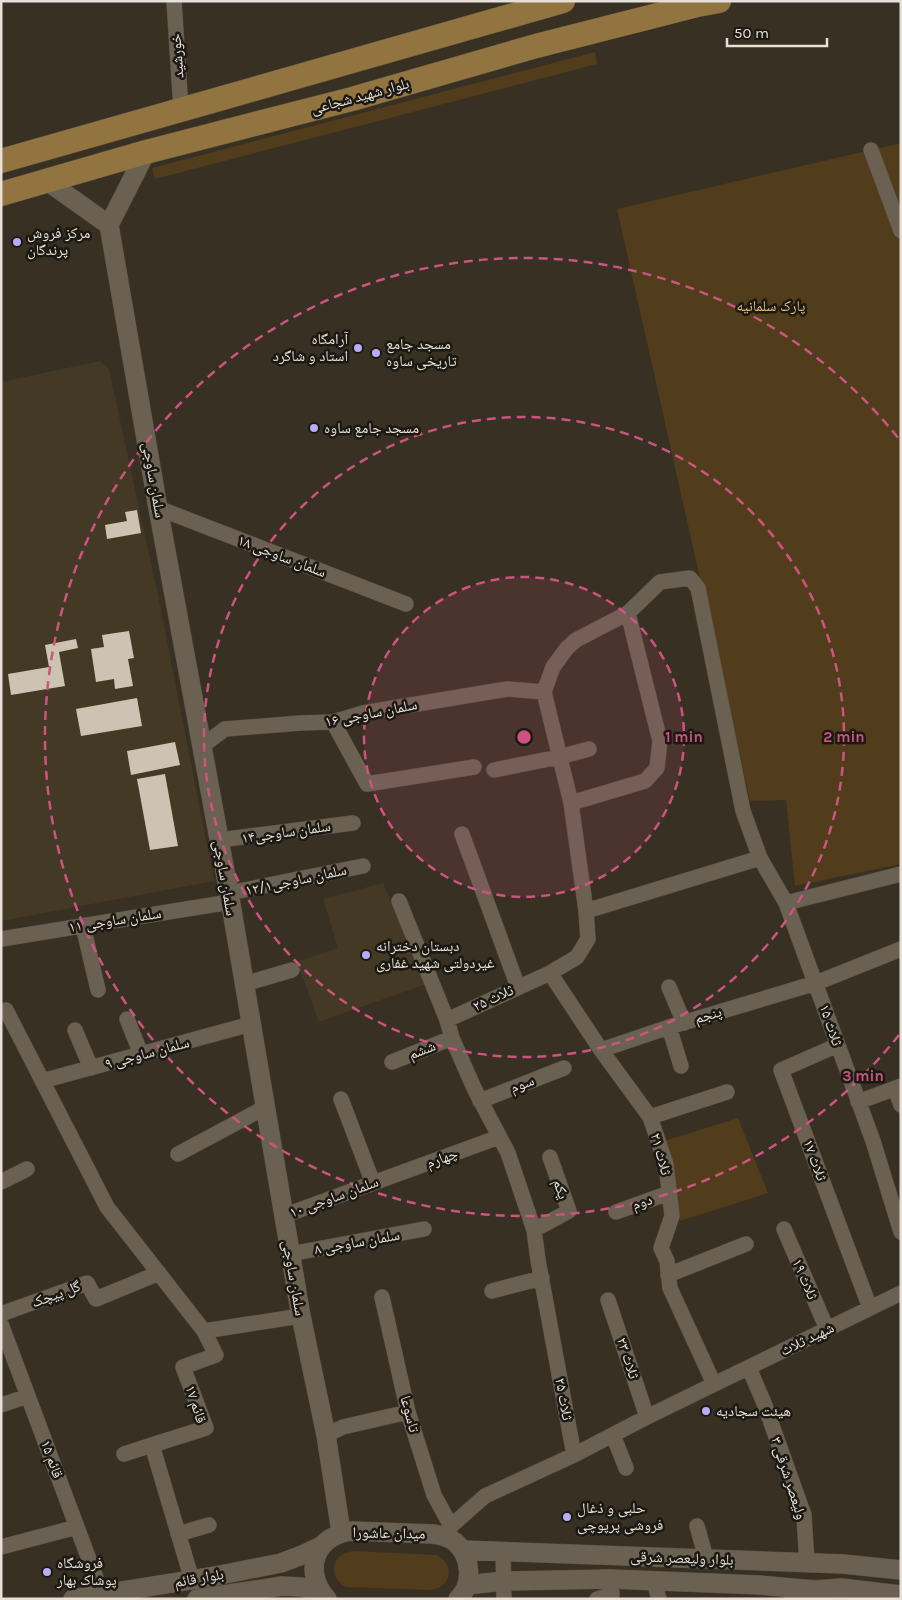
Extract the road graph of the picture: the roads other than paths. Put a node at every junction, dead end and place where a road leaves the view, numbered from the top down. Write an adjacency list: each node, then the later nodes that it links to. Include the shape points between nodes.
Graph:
1 (174, 1): 7 (street, خورشید)
2 (563, 1): 4 (main road); 5 (main road, via 557,14 558,23 563,32)
3 (719, 1): 5 (main road, بلوار شهید شجاعی)
4 (523, 12): 6 (main road, via 542,20 543,38); 7 (main road)
5 (572, 37): 6 (main road, بلوار شهید شجاعی)
6 (536, 46): 9 (main road, بلوار شهید شجاعی, via 352,99)
7 (181, 110): 10 (main road)
8 (871, 150): 14 (street)
9 (146, 152): 11 (main road, بلوار شهید شجاعی); 13 (street)
10 (1, 161)
11 (47, 181): 12 (main road, بلوار شهید شجاعی); 13 (street)
12 (1, 194)
13 (110, 225): 15 (street, سلمان ساوجی)
14 (901, 231)
15 (158, 508): 16 (street, سلمان ساوجی ۱۸); 20 (street, سلمان ساوجی)
16 (406, 604)
17 (628, 613): 18 (street, via 588,632 567,648 553,667); 25 (street, via 660,741 657,768 645,781); 29 (street, ثلاث ۱۵, via 660,582 690,578 698,588 743,811)
18 (544, 692): 19 (street, سلمان ساوجی ۱۶, via 507,689 363,713); 22 (street, ثلاث ۲۵)
19 (333, 722): 20 (street, سلمان ساوجی ۱۶, via 225,728); 23 (street, via 367,784)
20 (202, 746): 28 (street, سلمان ساوجی)
21 (589, 749): 22 (street)
22 (560, 757): 24 (street); 25 (street, ثلاث ۲۵)
23 (474, 767)
24 (494, 770)
25 (571, 803): 35 (street, ثلاث ۲۵)
26 (353, 823): 28 (street, سلمان ساوجی۱۴)
27 (462, 834): 43 (street)
28 (219, 840): 32 (street, سلمان ساوجی)
29 (760, 858): 34 (street, ثلاث ۱۵); 35 (street)
30 (363, 866): 32 (street, سلمان ساوجی۱۲/۱)
31 (901, 874): 34 (street)
32 (230, 898): 36 (street, سلمان ساوجی ۱۱); 42 (street, سلمان ساوجی)
33 (399, 901): 48 (street)
34 (786, 903): 41 (street, ثلاث ۱۵)
35 (586, 911): 40 (street, ثلاث ۲۵, via 588,939 577,957)
36 (83, 926): 37 (street, سلمان ساوجی ۱۱); 45 (street)
37 (1, 939)
38 (901, 949): 41 (street, پنجم)
39 (292, 970): 42 (street)
40 (550, 973): 43 (street, ثلاث ۲۵); 55 (street, ثلاث ۲۱)
41 (816, 983): 49 (street, پنجم); 54 (street, ثلاث ۱۵)
42 (244, 984): 50 (street, سلمان ساوجی)
43 (518, 987): 48 (street, ثلاث ۲۵)
44 (669, 987): 49 (street)
45 (98, 990)
46 (1, 1012): 61 (street, via 6,1010)
47 (127, 1019): 56 (street)
48 (448, 1020): 53 (street, ثلاث ۲۵)
49 (684, 1023): 51 (street, پنجم)
50 (251, 1024): 56 (street, سلمان ساوجی ۹); 68 (street, سلمان ساوجی)
51 (668, 1027): 55 (street, پنجم); 58 (street)
52 (75, 1030): 59 (street)
53 (452, 1038): 57 (street, ششم); 65 (street, ثلاث ۲۵)
54 (838, 1045): 66 (street, ثلاث ۱۵); 93 (street, ثلاث ۱۷, via 781,1070)
55 (601, 1050): 69 (street, ثلاث ۲۱)
56 (141, 1054): 59 (street, سلمان ساوجی ۹)
57 (392, 1062)
58 (681, 1066)
59 (91, 1068): 61 (street, سلمان ساوجی ۹)
60 (564, 1068): 65 (street, سوم)
61 (42, 1081): 86 (street, via 108,1206)
62 (898, 1087): 66 (street); 67 (street)
63 (727, 1092): 69 (street)
64 (341, 1099): 74 (street)
65 (480, 1101): 70 (street, ثلاث ۲۵)
66 (858, 1102): 77 (street, ثلاث ۱۵)
67 (901, 1105)
68 (266, 1107): 71 (street); 79 (street, سلمان ساوجی)
69 (650, 1117): 76 (street, ثلاث ۲۱, via 666,1164)
70 (499, 1137): 74 (street, چهارم); 82 (street, ثلاث ۲۵, via 519,1182)
71 (178, 1154)
72 (550, 1157): 82 (street, یکم, via 569,1211)
73 (27, 1169): 75 (street)
74 (379, 1181): 79 (street, سلمان ساوجی ۱۰)
75 (1, 1182)
76 (669, 1193): 78 (street, دوم); 87 (street, ثلاث ۲۱, via 672,1216 661,1248)
77 (897, 1207): 83 (street, ثلاث ۱۵)
78 (616, 1212)
79 (283, 1216): 85 (street, سلمان ساوجی)
80 (424, 1229): 85 (street, سلمان ساوجی ۸)
81 (784, 1229): 96 (street, ثلاث ۱۹)
82 (534, 1230): 88 (street, ثلاث ۲۵)
83 (901, 1232)
84 (746, 1244): 87 (street)
85 (290, 1254): 94 (street, سلمان ساوجی)
86 (159, 1273): 95 (street, گل پیچک, via 96,1299 87,1283); 97 (street)
87 (668, 1275): 99 (street, ثلاث ۲۱, via 670,1288)
88 (542, 1278): 89 (street); 108 (street, ثلاث ۲۵)
89 (492, 1291)
90 (901, 1294): 93 (street, شهید ثلاث)
91 (382, 1298): 102 (street, تاسوعا)
92 (608, 1300): 103 (street, ثلاث ۲۳)
93 (870, 1308): 96 (street, شهید ثلاث)
94 (300, 1316): 97 (street); 104 (street, سلمان ساوجی)
95 (2, 1324): 100 (street, قائم ۱۵)
96 (826, 1329): 98 (street, شهید ثلاث)
97 (204, 1331): 106 (street, قائم ۱۷, via 216,1355 183,1367 206,1428)
98 (750, 1368): 99 (street, شهید ثلاث); 121 (street, ولیعصر شرقی ۳, via 804,1515)
99 (714, 1384): 103 (street, شهید ثلاث)
100 (28, 1396): 101 (street); 112 (street, قائم ۱۵)
101 (1, 1405)
102 (408, 1412): 104 (street, via 343,1426); 113 (street, تاسوعا)
103 (647, 1417): 105 (street, شهید ثلاث)
104 (326, 1435): 114 (street, سلمان ساوجی)
105 (613, 1435): 108 (street, شهید ثلاث); 109 (street)
106 (152, 1445): 107 (street); 115 (street)
107 (124, 1454)
108 (574, 1455): 113 (street, شهید ثلاث, via 485,1496)
109 (626, 1468)
110 (209, 1525): 115 (street)
111 (697, 1526): 120 (street)
112 (77, 1527): 117 (street); 128 (street, قائم ۱۵)
113 (447, 1531): 114 (street, میدان عاشورا, via 433,1534); 118 (street, میدان عاشورا)
114 (341, 1532): 116 (street, میدان عاشورا)
115 (178, 1534): 123 (street)
116 (321, 1546): 123 (street, بلوار قائم, via 281,1563); 130 (street, via 313,1568 315,1580)
117 (1, 1547)
118 (463, 1550): 119 (street, بلوار ولیعصر شرقی); 127 (street, via 469,1573)
119 (503, 1551): 120 (street, بلوار ولیعصر شرقی); 125 (street)
120 (706, 1558): 121 (street, بلوار ولیعصر شرقی)
121 (807, 1563): 122 (street, بلوار ولیعصر شرقی)
122 (901, 1570)
123 (192, 1580): 128 (street, بلوار قائم)
124 (610, 1580): 125 (street, بلوار ولیعصر شرقی); 126 (street, بلوار ولیعصر شرقی); 134 (street, via 612,1594)
125 (504, 1590): 127 (street, بلوار ولیعصر شرقی)
126 (657, 1590): 129 (street, بلوار ولیعصر شرقی, via 759,1585)
127 (462, 1592)
128 (102, 1594): 132 (street, بلوار قائم)
129 (817, 1594): 131 (street, بلوار ولیعصر شرقی, via 841,1588); 135 (street)
130 (324, 1595): 133 (street, بلوار قائم, via 301,1587 282,1586)
131 (901, 1595)
132 (73, 1599)
133 (197, 1599)
134 (597, 1599)
135 (792, 1599)

